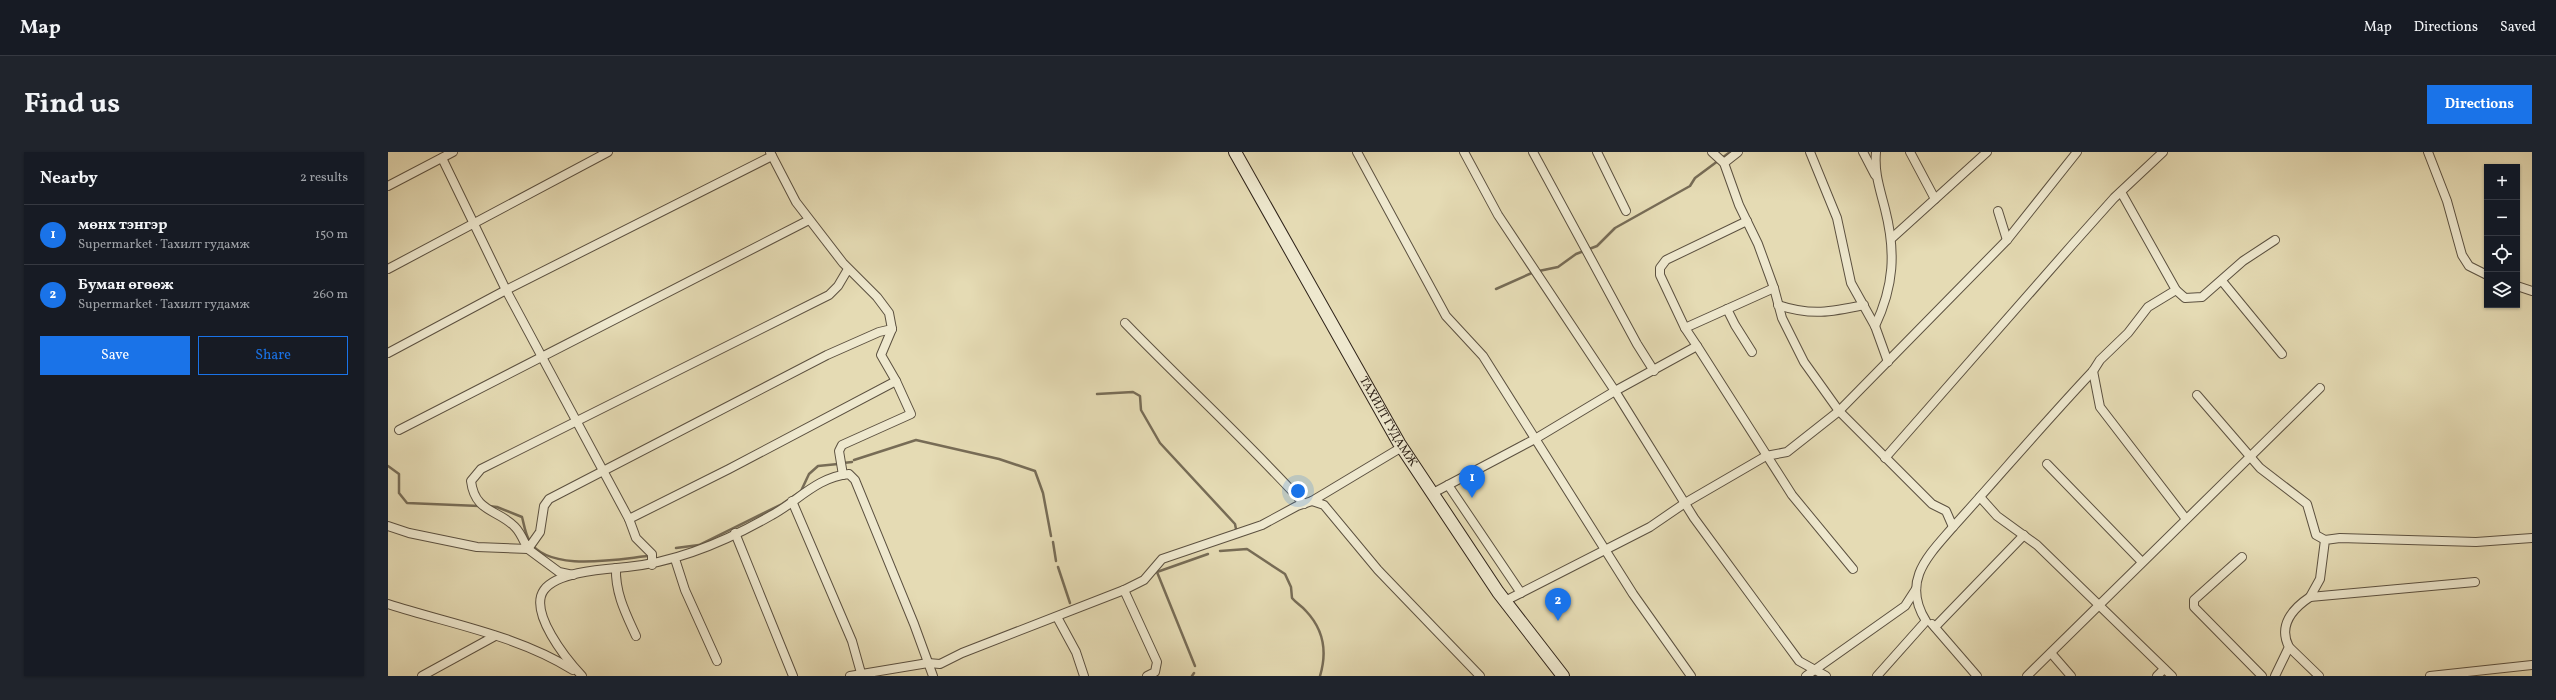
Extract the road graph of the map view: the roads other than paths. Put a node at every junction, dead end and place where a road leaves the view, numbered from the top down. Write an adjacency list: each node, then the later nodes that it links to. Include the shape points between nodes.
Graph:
1 (453, 152): 19 (street)
2 (608, 152): 29 (street)
3 (1235, 152): 65 (main road, ТАХИЛТ ГУДАМЖ)
4 (1357, 152): 64 (street, via 1446,316 1483,356)
5 (1464, 152): 59 (street, via 1498,215 1534,272)
6 (1533, 152): 55 (street)
7 (1597, 152): 25 (street)
8 (1712, 152): 20 (street)
9 (1738, 152): 20 (street)
10 (1810, 152): 43 (street, via 1837,218 1851,283)
11 (1863, 152): 21 (street)
12 (1876, 152): 21 (street)
13 (1910, 152): 24 (street)
14 (1987, 152): 24 (street)
15 (2077, 152): 31 (street)
16 (2163, 152): 23 (street)
17 (2428, 152): 35 (street, via 2447,201 2462,255 2469,266)
18 (771, 154): 27 (street, via 796,202); 39 (street)
19 (442, 158): 22 (street); 29 (street)
20 (1724, 163): 28 (street)
21 (1876, 175): 30 (street)
22 (388, 186)
23 (2120, 192): 40 (street); 68 (street)
24 (1935, 199): 30 (street)
25 (1626, 210)
26 (1998, 211): 31 (street)
27 (809, 220): 34 (street); 53 (street)
28 (1747, 220): 38 (street); 47 (street, via 1666,260 1660,268 1660,274)
29 (473, 225): 33 (street); 39 (street)
30 (1892, 238): 46 (street, via 1890,288)
31 (2007, 240): 54 (street)
32 (2274, 240): 36 (street, via 2243,261)
33 (388, 269)
34 (848, 269): 48 (street, via 877,297 889,313); 62 (street, via 829,295)
35 (2484, 274)
36 (2222, 281): 40 (street, via 2202,297 2186,298); 52 (street)
37 (2520, 287): 41 (street)
38 (1774, 288): 42 (street); 44 (street)
39 (506, 290): 51 (street); 53 (street)
40 (2176, 290): 56 (street, via 2148,307)
41 (2532, 291)
42 (1778, 304): 43 (street, via 1811,313 1833,312); 61 (street, via 1782,318 1804,362)
43 (1864, 305): 46 (street)
44 (1727, 309): 47 (street); 50 (street)
45 (1125, 323): 76 (street)
46 (1875, 326): 54 (street)
47 (1685, 328): 49 (street)
48 (892, 329): 57 (street, via 881,355); 70 (street, via 872,334 827,355)
49 (1697, 346): 55 (street); 66 (street)
50 (1752, 352)
51 (388, 353)
52 (2282, 354)
53 (541, 356): 62 (street); 63 (street)
54 (1888, 362): 61 (street)
55 (1654, 371): 59 (street)
56 (2093, 371): 74 (street, via 2025,444); 79 (street, via 2100,407)
57 (896, 381): 71 (street, via 911,414 842,445 839,451); 78 (street)
58 (2320, 388): 67 (street)
59 (1615, 390): 64 (street); 77 (street)
60 (2197, 395): 67 (street, via 2229,435)
61 (1839, 411): 66 (street, via 1787,452); 68 (street)
62 (576, 423): 70 (street); 86 (street, via 481,469 471,481 472,490 478,501 487,511 515,527)
63 (399, 430)
64 (1535, 439): 72 (street); 87 (street)
65 (1402, 447): 73 (main road, ТАХИЛТ ГУДАМЖ); 76 (street)
66 (1766, 456): 77 (street); 93 (street, via 1792,495)
67 (2251, 456): 79 (street); 85 (street, via 2260,468 2307,504 2316,535)
68 (1885, 458): 81 (street, via 1932,504 1946,511)
69 (2046, 464): 90 (street)
70 (602, 472): 78 (street); 86 (street, via 549,499 544,506 540,532)
71 (843, 475): 75 (street, via 812,487); 113 (street, via 848,474 855,480)
72 (1448, 485): 73 (street); 98 (street)
73 (1433, 494): 100 (main road, ТАХИЛТ ГУДАМЖ)
74 (1980, 498): 81 (street); 83 (street, via 1997,516)
75 (792, 501): 82 (street, via 773,515); 117 (street, via 852,642)
76 (1308, 503): 97 (street, via 1262,526 1162,560 1144,580); 125 (street, via 1324,505 1378,570)
77 (1685, 503): 87 (street, via 1650,527); 116 (street, via 1799,661)
78 (629, 519): 91 (street, via 636,538 652,554)
79 (2186, 519): 90 (street)
80 (388, 526): 86 (street, via 477,547)
81 (1953, 527): 96 (street, via 1925,559)
82 (735, 533): 89 (street); 120 (street)
83 (2024, 535): 102 (street); 105 (street)
84 (2532, 538): 85 (street, via 2476,542 2340,538)
85 (2325, 540): 99 (street, via 2320,579)
86 (528, 549): 94 (street, via 560,572)
87 (1604, 549): 98 (street); 127 (street)
88 (2242, 557): 136 (street, via 2194,600 2194,607)
89 (675, 559): 91 (street); 112 (street, via 685,590)
90 (2142, 562): 102 (street)
91 (652, 564): 92 (street)
92 (616, 568): 94 (street, via 600,568); 108 (street, via 619,597)
93 (1852, 569)
94 (574, 576): 107 (street, via 555,582 544,589 540,598 543,620)
95 (2475, 582): 99 (street)
96 (1916, 589): 104 (street, via 1919,608); 116 (street, via 1905,606)
97 (1124, 590): 103 (street); 124 (street, via 1157,662 1155,672)
98 (1521, 593): 100 (street)
99 (2310, 597): 109 (street, via 2300,603 2286,620 2285,639)
100 (1505, 601): 126 (main road, ТАХИЛТ ГУДАМЖ)
101 (388, 604): 106 (street)
102 (2098, 605): 110 (street); 115 (street)
103 (1057, 617): 113 (street, via 962,653 940,664); 123 (street, via 1076,652)
104 (1926, 620): 105 (street); 130 (street)
105 (1935, 627): 131 (street)
106 (495, 636): 111 (street); 119 (street)
107 (554, 636): 111 (street, via 557,648 554,654); 118 (street, via 562,653)
108 (636, 636)
109 (2289, 647): 137 (street); 138 (street)
110 (2051, 653): 132 (street); 133 (street)
111 (547, 655): 118 (street)
112 (717, 660)
113 (928, 663): 117 (street); 122 (street)
114 (2532, 665): 139 (street)
115 (2164, 669): 134 (street); 135 (street)
116 (1815, 670): 128 (street); 129 (street)
117 (861, 673): 121 (street)
118 (580, 675)
119 (422, 676)
120 (793, 676)
121 (850, 676)
122 (933, 676)
123 (1084, 676)
124 (1148, 676)
125 (1480, 676)
126 (1563, 676)
127 (1691, 676)
128 (1806, 676)
129 (1826, 676)
130 (1877, 676)
131 (1978, 676)
132 (2028, 676)
133 (2071, 676)
134 (2157, 676)
135 (2172, 676)
136 (2262, 676)
137 (2275, 676)
138 (2319, 676)
139 (2430, 676)

